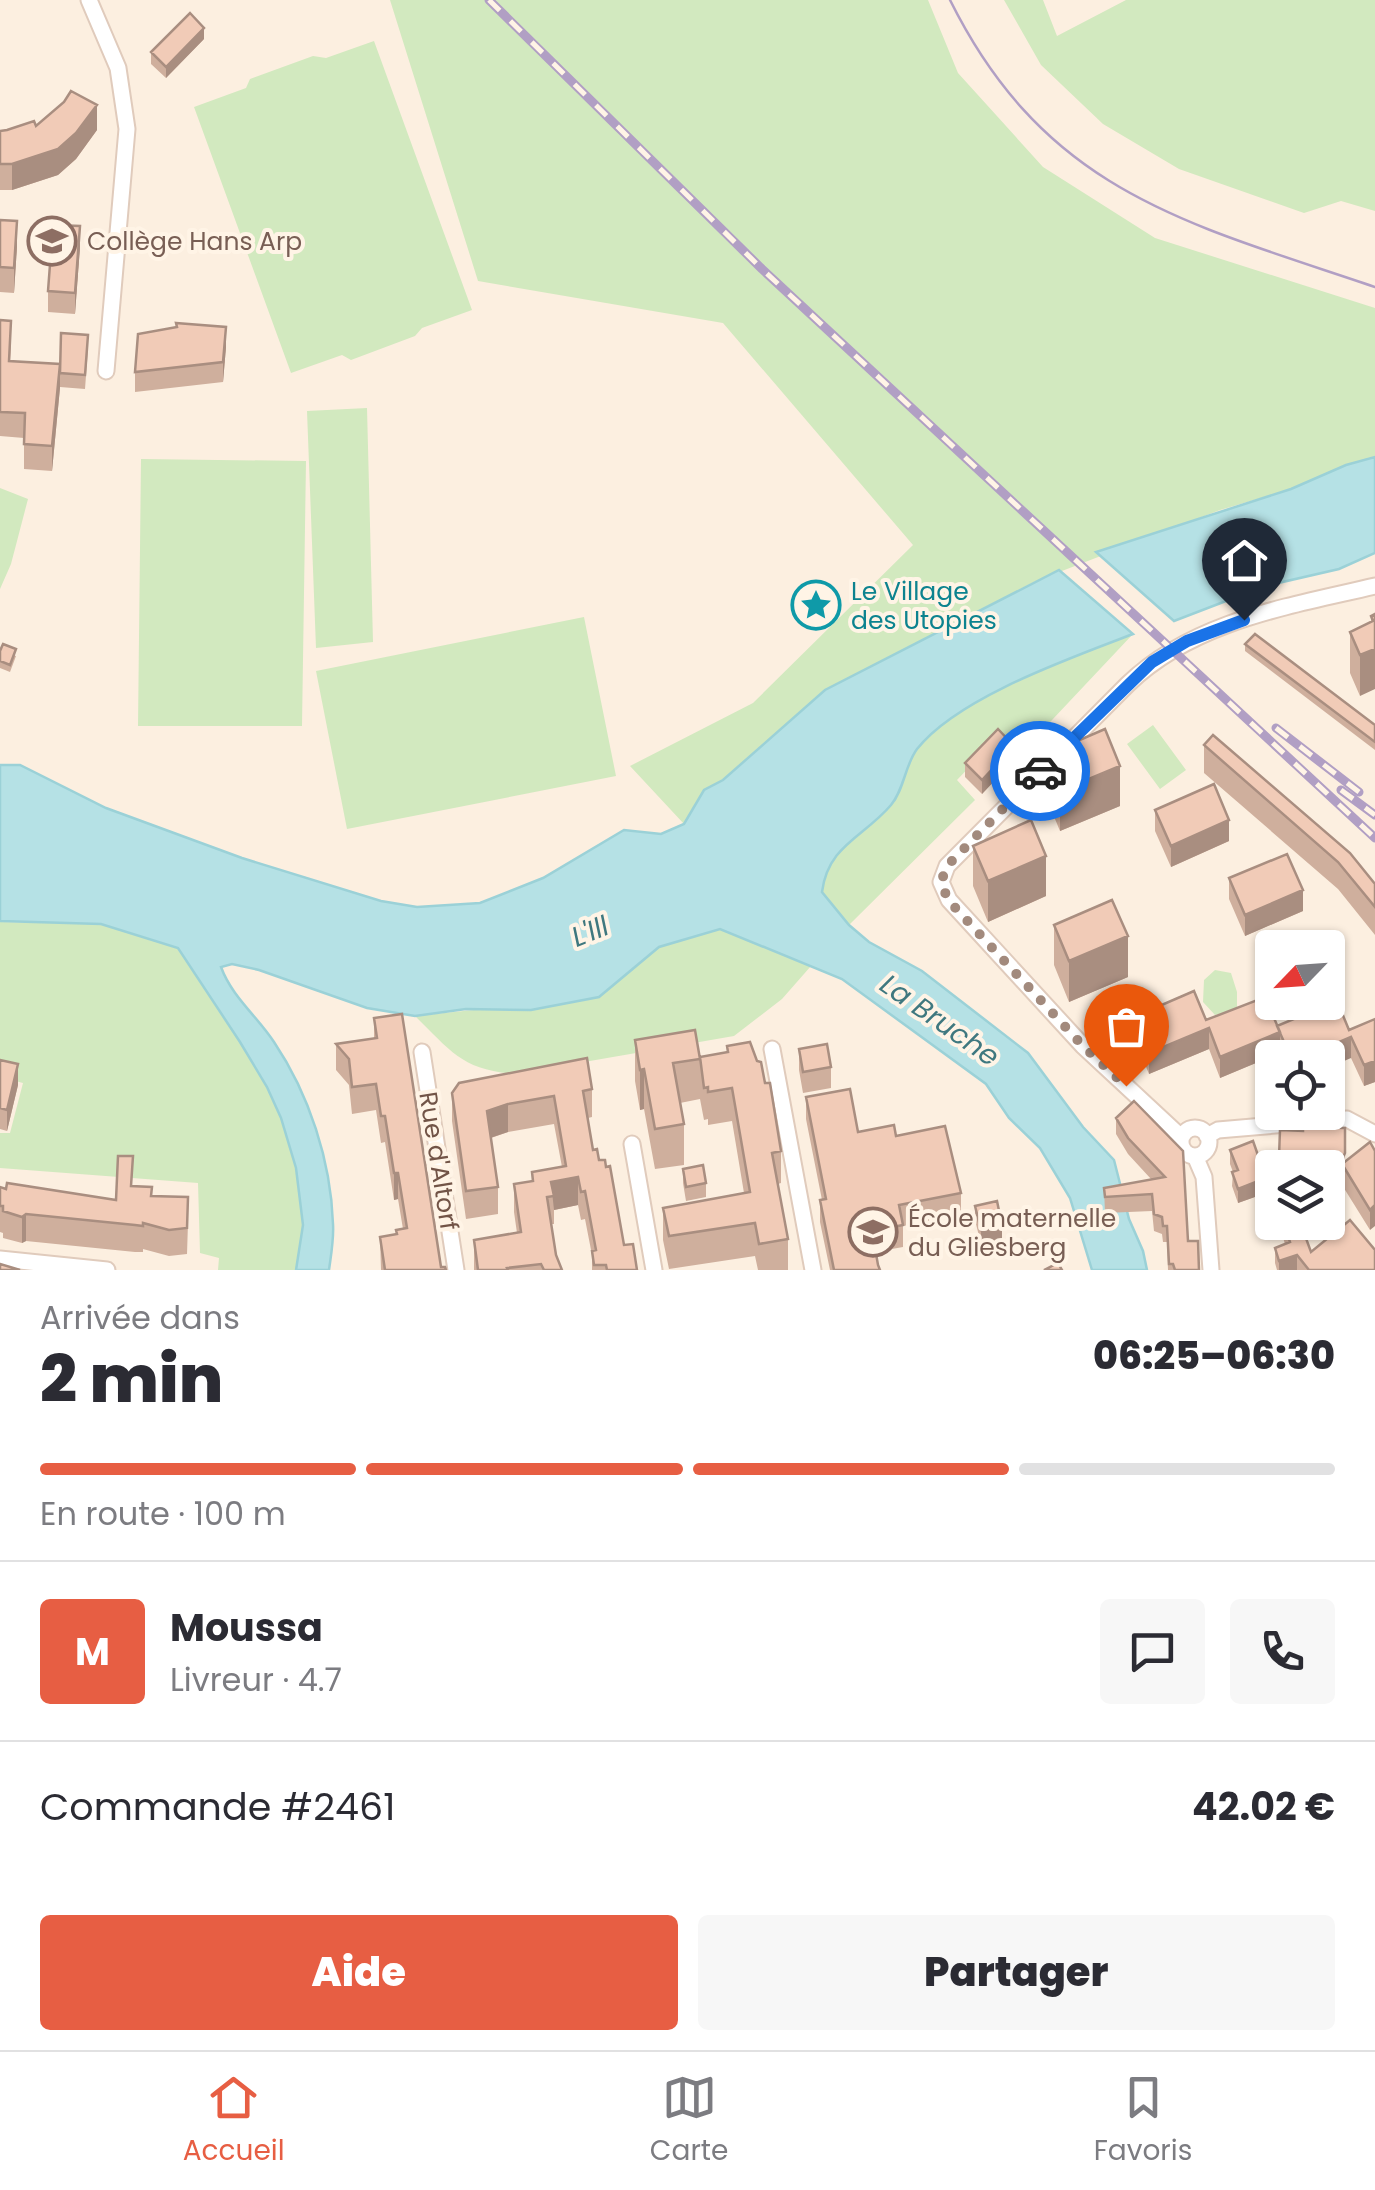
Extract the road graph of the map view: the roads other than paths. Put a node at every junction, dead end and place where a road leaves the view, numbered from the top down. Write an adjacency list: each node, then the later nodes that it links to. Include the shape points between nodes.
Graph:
1 (89, 0): 2 (street, via 118,68 127,128)
2 (106, 371)
3 (1375, 586): 8 (street, via 1244,620 1159,657 947,866 941,882 948,900 1074,1036)
4 (772, 1049): 15 (street)
5 (422, 1052): 13 (street, Rue d'Altorf)
6 (1375, 1134): 7 (street, via 1347,1119)
7 (1207, 1136): 8 (street, via 1192,1128); 10 (street, via 1207,1149)
8 (1181, 1137): 10 (street, via 1184,1151)
9 (632, 1144): 14 (street)
10 (1196, 1156): 16 (street, via 1204,1177)
11 (0, 1259): 12 (street)
12 (106, 1270)
13 (456, 1270)
14 (654, 1270)
15 (812, 1270)
16 (1211, 1270)

